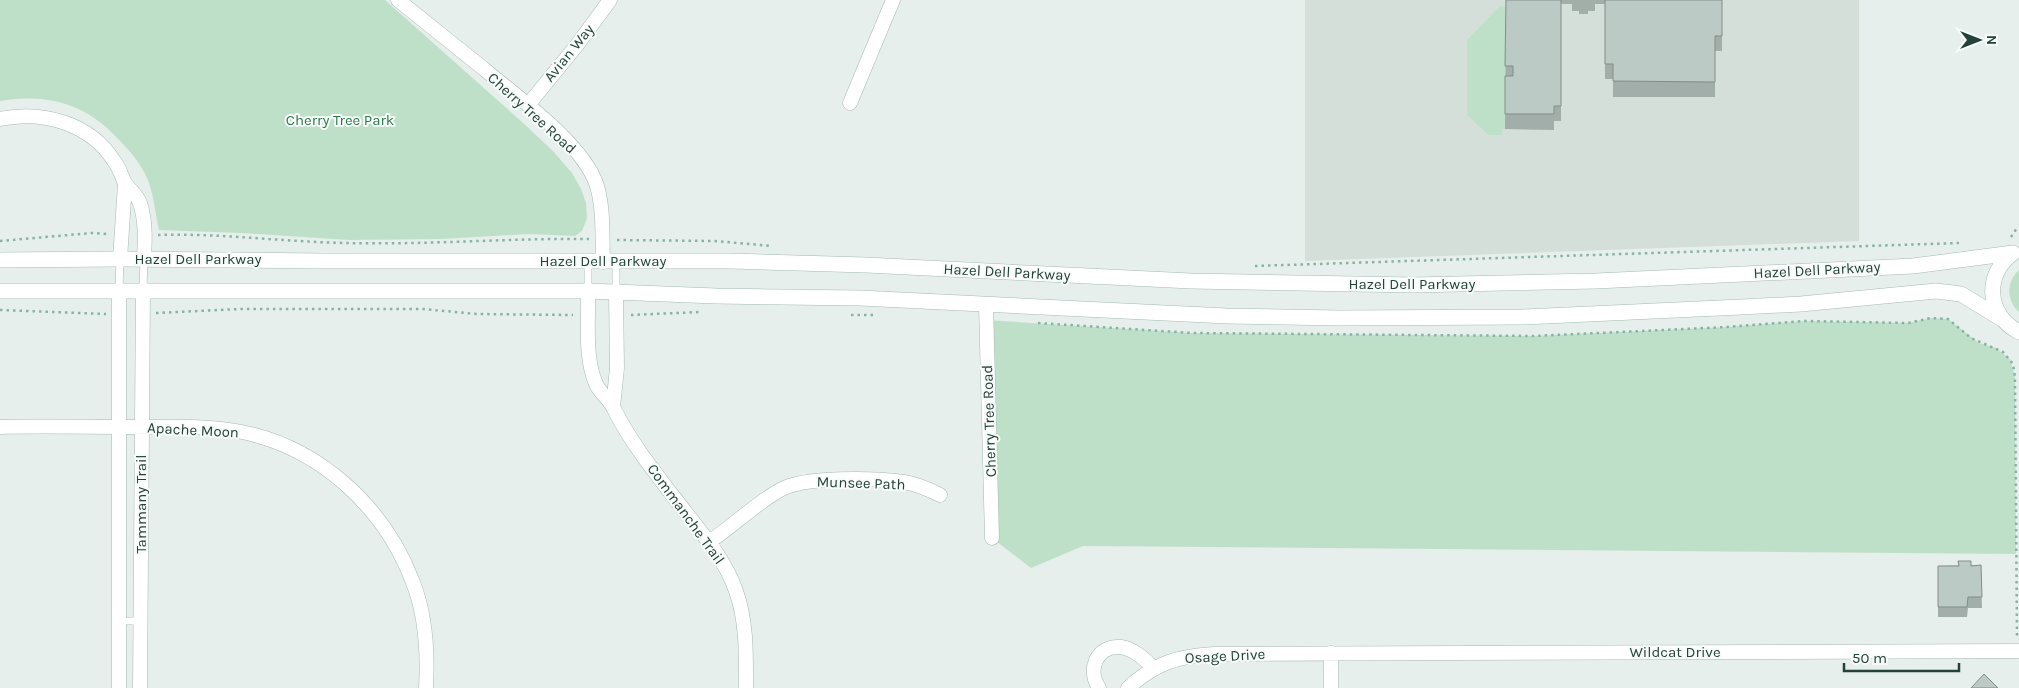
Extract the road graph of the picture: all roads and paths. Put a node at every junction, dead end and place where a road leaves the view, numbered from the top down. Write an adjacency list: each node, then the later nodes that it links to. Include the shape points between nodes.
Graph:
1 (398, 0): 5 (street, Cherry Tree Road)
2 (610, 0): 5 (street, Avian Way)
3 (893, 0): 4 (street)
4 (850, 103)
5 (528, 105): 17 (street, Cherry Tree Road, via 583,159 597,184 602,209)
6 (0, 119): 7 (street, via 39,116 79,128 110,154)
7 (125, 184): 14 (street); 15 (street, via 140,202 145,235)
8 (104, 234): 11 (path)
9 (159, 234): 10 (path, via 346,243)
10 (574, 239)
11 (0, 241)
12 (1963, 243): 18 (path)
13 (2017, 250): 17 (main road, Hazel Dell Parkway, via 1920,265 1413,285 1191,281 839,264); 30 (main road, via 2002,263 1992,291 1994,306)
14 (120, 259): 15 (main road, Hazel Dell Parkway); 16 (main road, Hazel Dell Parkway); 22 (lane)
15 (144, 259): 17 (main road, Hazel Dell Parkway); 19 (lane)
16 (0, 260)
17 (602, 261): 20 (lane); 23 (lane)
18 (1309, 264)
19 (143, 290): 20 (main road, Hazel Dell Parkway); 22 (main road, Hazel Dell Parkway); 33 (street, Tammany Trail)
20 (588, 290): 23 (main road, Hazel Dell Parkway); 31 (street, Commanche Trail, via 590,360 597,386)
21 (0, 291): 22 (main road, Hazel Dell Parkway)
22 (119, 291): 33 (street, Tammany Trail)
23 (616, 292): 24 (main road, Hazel Dell Parkway); 31 (street, via 617,368)
24 (986, 304): 30 (main road, Hazel Dell Parkway, via 1227,316 1523,317 1801,304 1936,291 1961,294); 35 (street, Cherry Tree Road)
25 (0, 310): 27 (path)
26 (161, 313): 28 (path, via 423,308 477,314)
27 (102, 314)
28 (568, 314)
29 (1948, 319): 39 (path, via 1970,338 2003,352 2013,364)
30 (2013, 329)
31 (613, 407): 36 (street, Commanche Trail, via 638,451)
32 (0, 427): 33 (street, Apache Moon)
33 (130, 427): 37 (street, Tammany Trail); 38 (street, Tammany Trail); 44 (street, Apache Moon, via 210,428 259,436 314,461 356,494 385,528 413,580 424,627)
34 (940, 495): 36 (street, Munsee Path, via 904,482 800,482 781,489)
35 (992, 538)
36 (710, 542): 45 (street, Commanche Trail, via 739,601 746,644)
37 (140, 621): 38 (lane); 43 (street, Tammany Trail)
38 (118, 622): 42 (street, Tammany Trail)
39 (2018, 651): 40 (street, Wildcat Drive)
40 (1331, 653): 41 (street, Osage Drive, via 1198,655 1172,660); 48 (street)
41 (1154, 668): 46 (street, via 1131,650 1110,648 1095,661 1093,676); 47 (street, Osage Drive)
42 (118, 688)
43 (140, 688)
44 (426, 688)
45 (746, 688)
46 (1099, 688)
47 (1128, 688)
48 (1331, 688)

